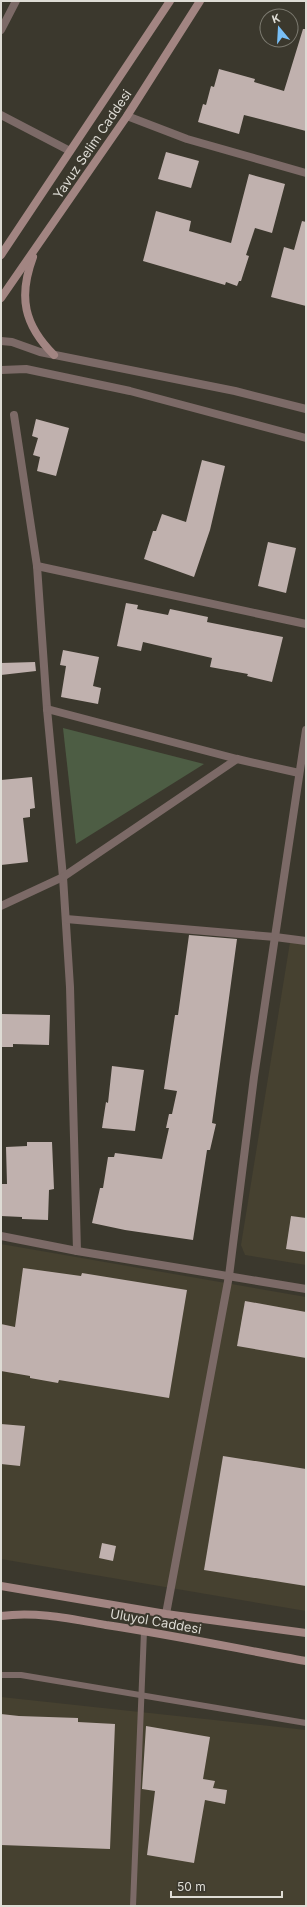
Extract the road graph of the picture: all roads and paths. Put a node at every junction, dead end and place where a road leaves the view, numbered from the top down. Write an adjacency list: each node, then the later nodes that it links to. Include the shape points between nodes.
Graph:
1 (16, 1): 4 (street)
2 (170, 1): 7 (main road, Yavuz Selim Caddesi)
3 (200, 1): 6 (main road, Yavuz Selim Caddesi)
4 (1, 30)
5 (1, 115): 7 (street)
6 (127, 116): 8 (street, via 187,139); 9 (main road, Yavuz Selim Caddesi)
7 (70, 151): 10 (main road, Yavuz Selim Caddesi)
8 (306, 173)
9 (36, 246): 11 (main road, Yavuz Selim Caddesi); 13 (main road, via 25,285 25,308 34,332)
10 (1, 255)
11 (1, 298)
12 (1, 341): 13 (street)
13 (54, 355): 15 (street, via 235,391)
14 (1, 370): 17 (street, via 26,369 130,391)
15 (306, 409)
16 (14, 415): 18 (street)
17 (306, 438)
18 (37, 566): 19 (street); 20 (street)
19 (306, 624)
20 (47, 709): 22 (street); 24 (street)
21 (306, 730): 23 (street)
22 (237, 759): 23 (street); 24 (street)
23 (299, 773): 27 (street)
24 (63, 877): 25 (street); 26 (street)
25 (1, 906)
26 (66, 919): 27 (street); 30 (street)
27 (275, 937): 28 (street); 31 (street)
28 (306, 941)
29 (1, 1236): 30 (street)
30 (77, 1251): 31 (street)
31 (229, 1276): 32 (street); 34 (street)
32 (306, 1289)
33 (1, 1586): 34 (main road, Uluyol Caddesi)
34 (166, 1614): 37 (main road, Uluyol Caddesi)
35 (1, 1616): 36 (main road, Uluyol Caddesi, via 44,1615)
36 (144, 1631): 38 (main road, Uluyol Caddesi); 40 (lane)
37 (306, 1633)
38 (306, 1661)
39 (1, 1676): 40 (lane, via 21,1674)
40 (141, 1695): 41 (lane); 42 (lane)
41 (306, 1723)
42 (133, 1906)

